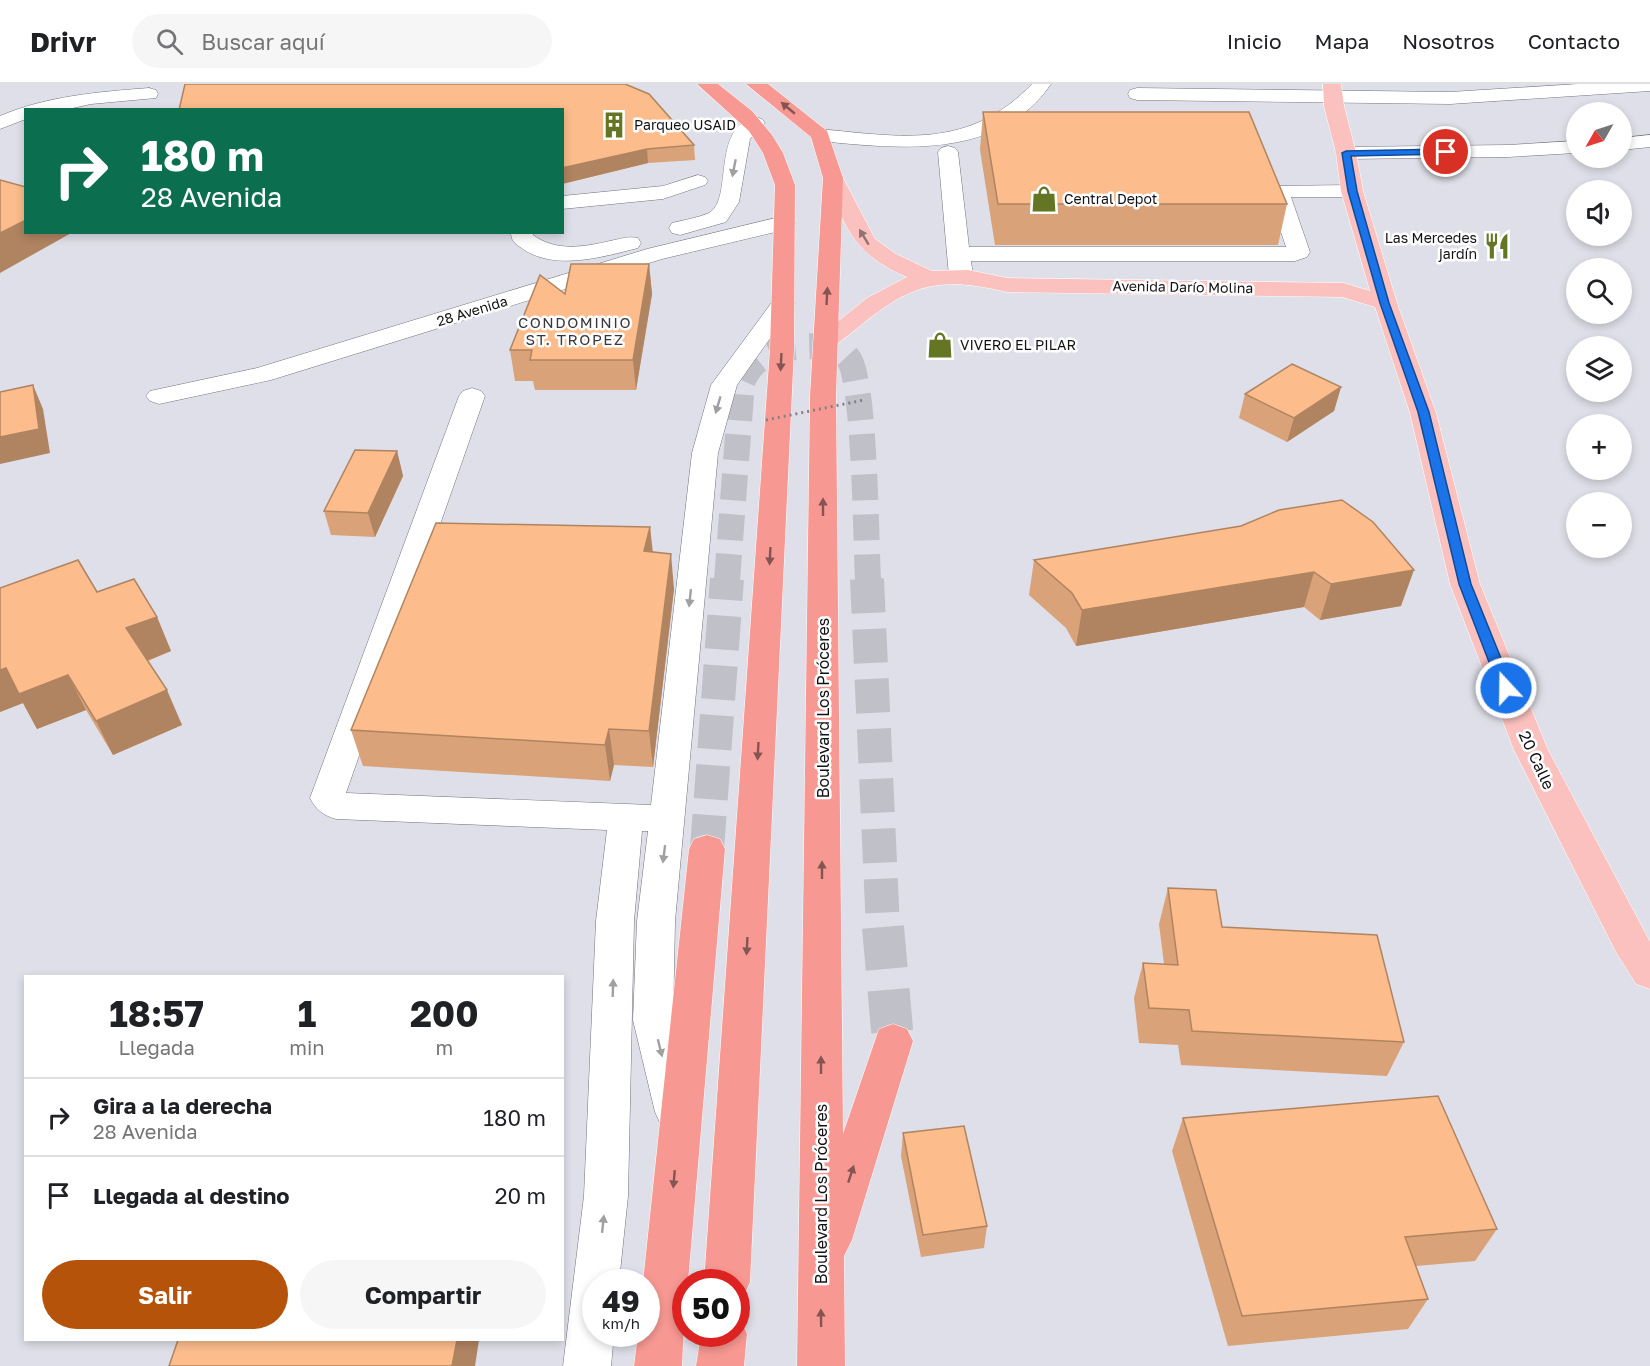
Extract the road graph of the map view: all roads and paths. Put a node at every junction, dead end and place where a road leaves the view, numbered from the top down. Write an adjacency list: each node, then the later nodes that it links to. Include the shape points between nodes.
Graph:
1 (706, 84): 11 (highway)
2 (754, 84): 12 (highway, one-way to 2)
3 (1042, 84): 12 (street, via 994,124 950,138 877,141)
4 (1650, 86): 5 (street, via 1399,99)
5 (1333, 90): 7 (street); 17 (main road, 20 Calle)
6 (149, 94): 8 (street, via 91,98)
7 (1137, 94)
8 (45, 108)
9 (24, 113): 10 (street)
10 (0, 123)
11 (755, 123): 22 (street, one-way to 22, via 740,136 728,202); 23 (highway, via 780,166 785,185)
12 (820, 135): 18 (highway, Boulevard Los Próceres)
13 (1650, 141): 14 (street)
14 (1632, 143)
15 (1566, 148): 17 (street)
16 (948, 152): 26 (street)
17 (1346, 153): 20 (main road, 20 Calle)
18 (833, 178): 28 (main road, Avenida Darío Molina, one-way to 18, via 872,249); 32 (highway, Boulevard Los Próceres, one-way to 18)
19 (698, 181): 21 (street, via 659,195)
20 (1353, 191): 26 (street, via 1278,190 1299,252 1294,255); 27 (main road, 20 Calle)
21 (564, 203)
22 (718, 217): 24 (street); 25 (street, via 596,252 538,249)
23 (784, 223): 24 (street, 28 Avenida); 30 (highway)
24 (751, 230): 33 (street, 28 Avenida, via 655,254 262,375)
25 (522, 234)
26 (959, 254): 29 (street)
27 (1375, 270): 29 (main road, Avenida Darío Molina, via 1362,276 1338,278 1005,273); 31 (main road, 20 Calle)
28 (930, 278): 29 (main road, Avenida Darío Molina); 32 (main road, Avenida Darío Molina, via 878,301)
29 (971, 278): 31 (main road, Avenida Darío Molina, via 1007,285 1344,290)
30 (783, 303): 37 (street, one-way to 37, via 724,385 705,453); 44 (highway, one-way to 44)
31 (1384, 303): 40 (main road, 20 Calle, via 1423,412 1465,584 1504,683 1531,750 1629,941)
32 (827, 340): 45 (highway, Boulevard Los Próceres, one-way to 32, via 823,396)
33 (159, 396)
34 (472, 396): 38 (street, via 327,798 336,806)
35 (864, 400): 36 (path, bridge)
36 (766, 420)
37 (668, 818): 38 (street); 42 (street, one-way to 42, via 656,921 653,1020)
38 (626, 819): 43 (street, one-way to 38, via 610,1124 615,921)
39 (707, 849): 42 (highway)
40 (1650, 973)
41 (893, 1041): 45 (highway, one-way to 41)
42 (679, 1123): 49 (highway, one-way to 49)
43 (598, 1269)
44 (728, 1269)
45 (820, 1270): 51 (highway, Boulevard Los Próceres, one-way to 45)
46 (589, 1347): 48 (street)
47 (722, 1347): 50 (highway)
48 (587, 1366)
49 (658, 1366)
50 (720, 1366)
51 (821, 1366)

